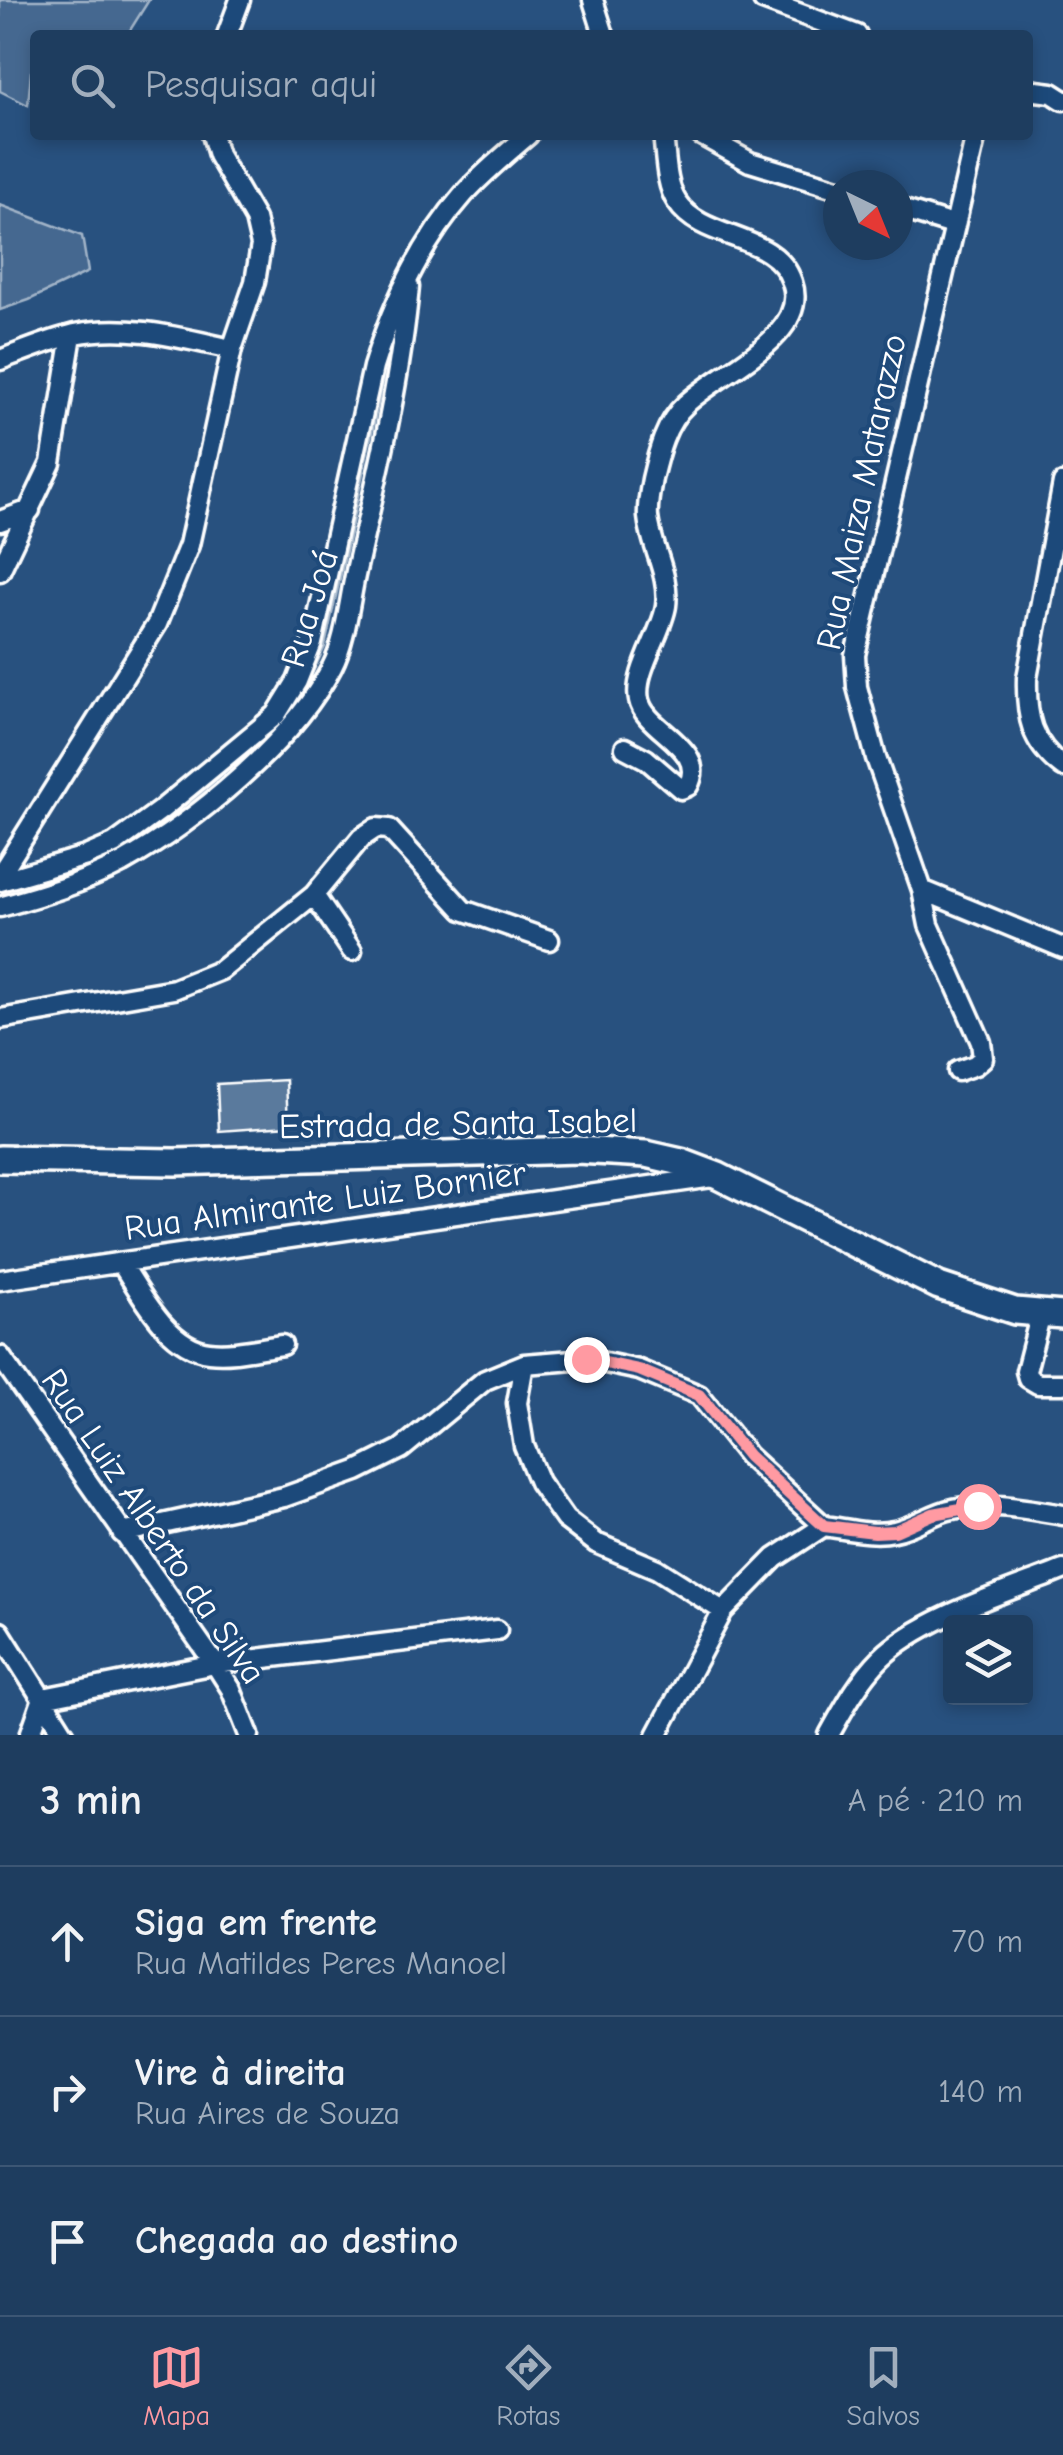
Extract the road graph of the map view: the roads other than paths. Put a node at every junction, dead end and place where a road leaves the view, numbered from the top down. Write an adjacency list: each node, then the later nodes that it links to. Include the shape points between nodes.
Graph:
1 (240, 0): 4 (street)
2 (593, 0): 5 (street)
3 (763, 0): 6 (street)
4 (229, 30)
5 (602, 30)
6 (844, 30)
7 (1033, 90): 8 (street)
8 (1059, 93)
9 (214, 140): 19 (street, via 260,233 259,264)
10 (523, 140): 17 (street, Rua Joá, via 466,192)
11 (665, 140): 25 (street, via 676,201 690,216 781,262 797,300 790,322 684,405 662,438 648,516 666,607 639,701 692,765 688,786 681,788)
12 (711, 140): 14 (street, via 750,162)
13 (975, 140): 16 (street, Rua Maiza Matarazzo)
14 (823, 184)
15 (913, 213): 16 (street)
16 (953, 226): 28 (street, Rua Maiza Matarazzo, via 855,655 876,758)
17 (410, 276): 27 (street, Rua Joá, via 373,367 312,644 276,715 114,844); 30 (street, Rua Joá, via 376,484 334,662 318,692 249,767 171,833 102,872)
18 (72, 335): 19 (street, via 141,331); 20 (street); 22 (street, via 51,463)
19 (232, 350): 27 (street, via 189,546 156,624)
20 (0, 360)
21 (1063, 483): 26 (street, via 1026,710 1032,733)
22 (30, 510): 23 (street); 24 (street)
23 (0, 521)
24 (0, 571)
25 (625, 748)
26 (1063, 767)
27 (0, 878)
28 (922, 890): 32 (street); 35 (street, Rua Maiza Matarazzo, via 929,925 981,1042 983,1058)
29 (314, 895): 31 (street, via 362,838 376,828 389,829 463,910); 33 (street); 34 (street, via 199,981)
30 (0, 907)
31 (549, 940)
32 (1063, 948)
33 (352, 951)
34 (0, 1018)
35 (958, 1071)
36 (0, 1159): 37 (main road, Estrada de Santa Isabel, via 175,1162 577,1150 646,1154)
37 (718, 1176): 38 (street, Rua Almirante Luiz Bornier); 40 (main road, Estrada de Santa Isabel, via 940,1286 1015,1311)
38 (122, 1262): 39 (street, Rua Almirante Luiz Bornier); 41 (street, via 166,1326 189,1345 213,1353)
39 (0, 1280)
40 (1052, 1314): 44 (street, via 1026,1371 1038,1384)
41 (282, 1345)
42 (0, 1356): 47 (street, Rua Luiz Alberto da Silva)
43 (524, 1364): 46 (street, via 612,1362 699,1395 748,1456); 47 (street, via 485,1380 401,1449 357,1471 284,1496); 49 (street, via 517,1403 524,1446 538,1482 565,1519 596,1543)
44 (1063, 1384)
45 (1063, 1514): 46 (street, via 978,1506 933,1514 895,1531)
46 (824, 1526): 49 (street, via 774,1558)
47 (122, 1533): 52 (street, Rua Luiz Alberto da Silva)
48 (1063, 1570): 58 (street, via 918,1631 883,1656)
49 (723, 1611): 57 (street)
50 (498, 1630): 52 (street)
51 (0, 1632): 53 (street)
52 (215, 1664): 53 (street); 56 (street, Rua Luiz Alberto da Silva)
53 (43, 1698): 54 (street); 55 (street)
54 (30, 1735)
55 (65, 1735)
56 (249, 1735)
57 (656, 1735)
58 (829, 1735)

